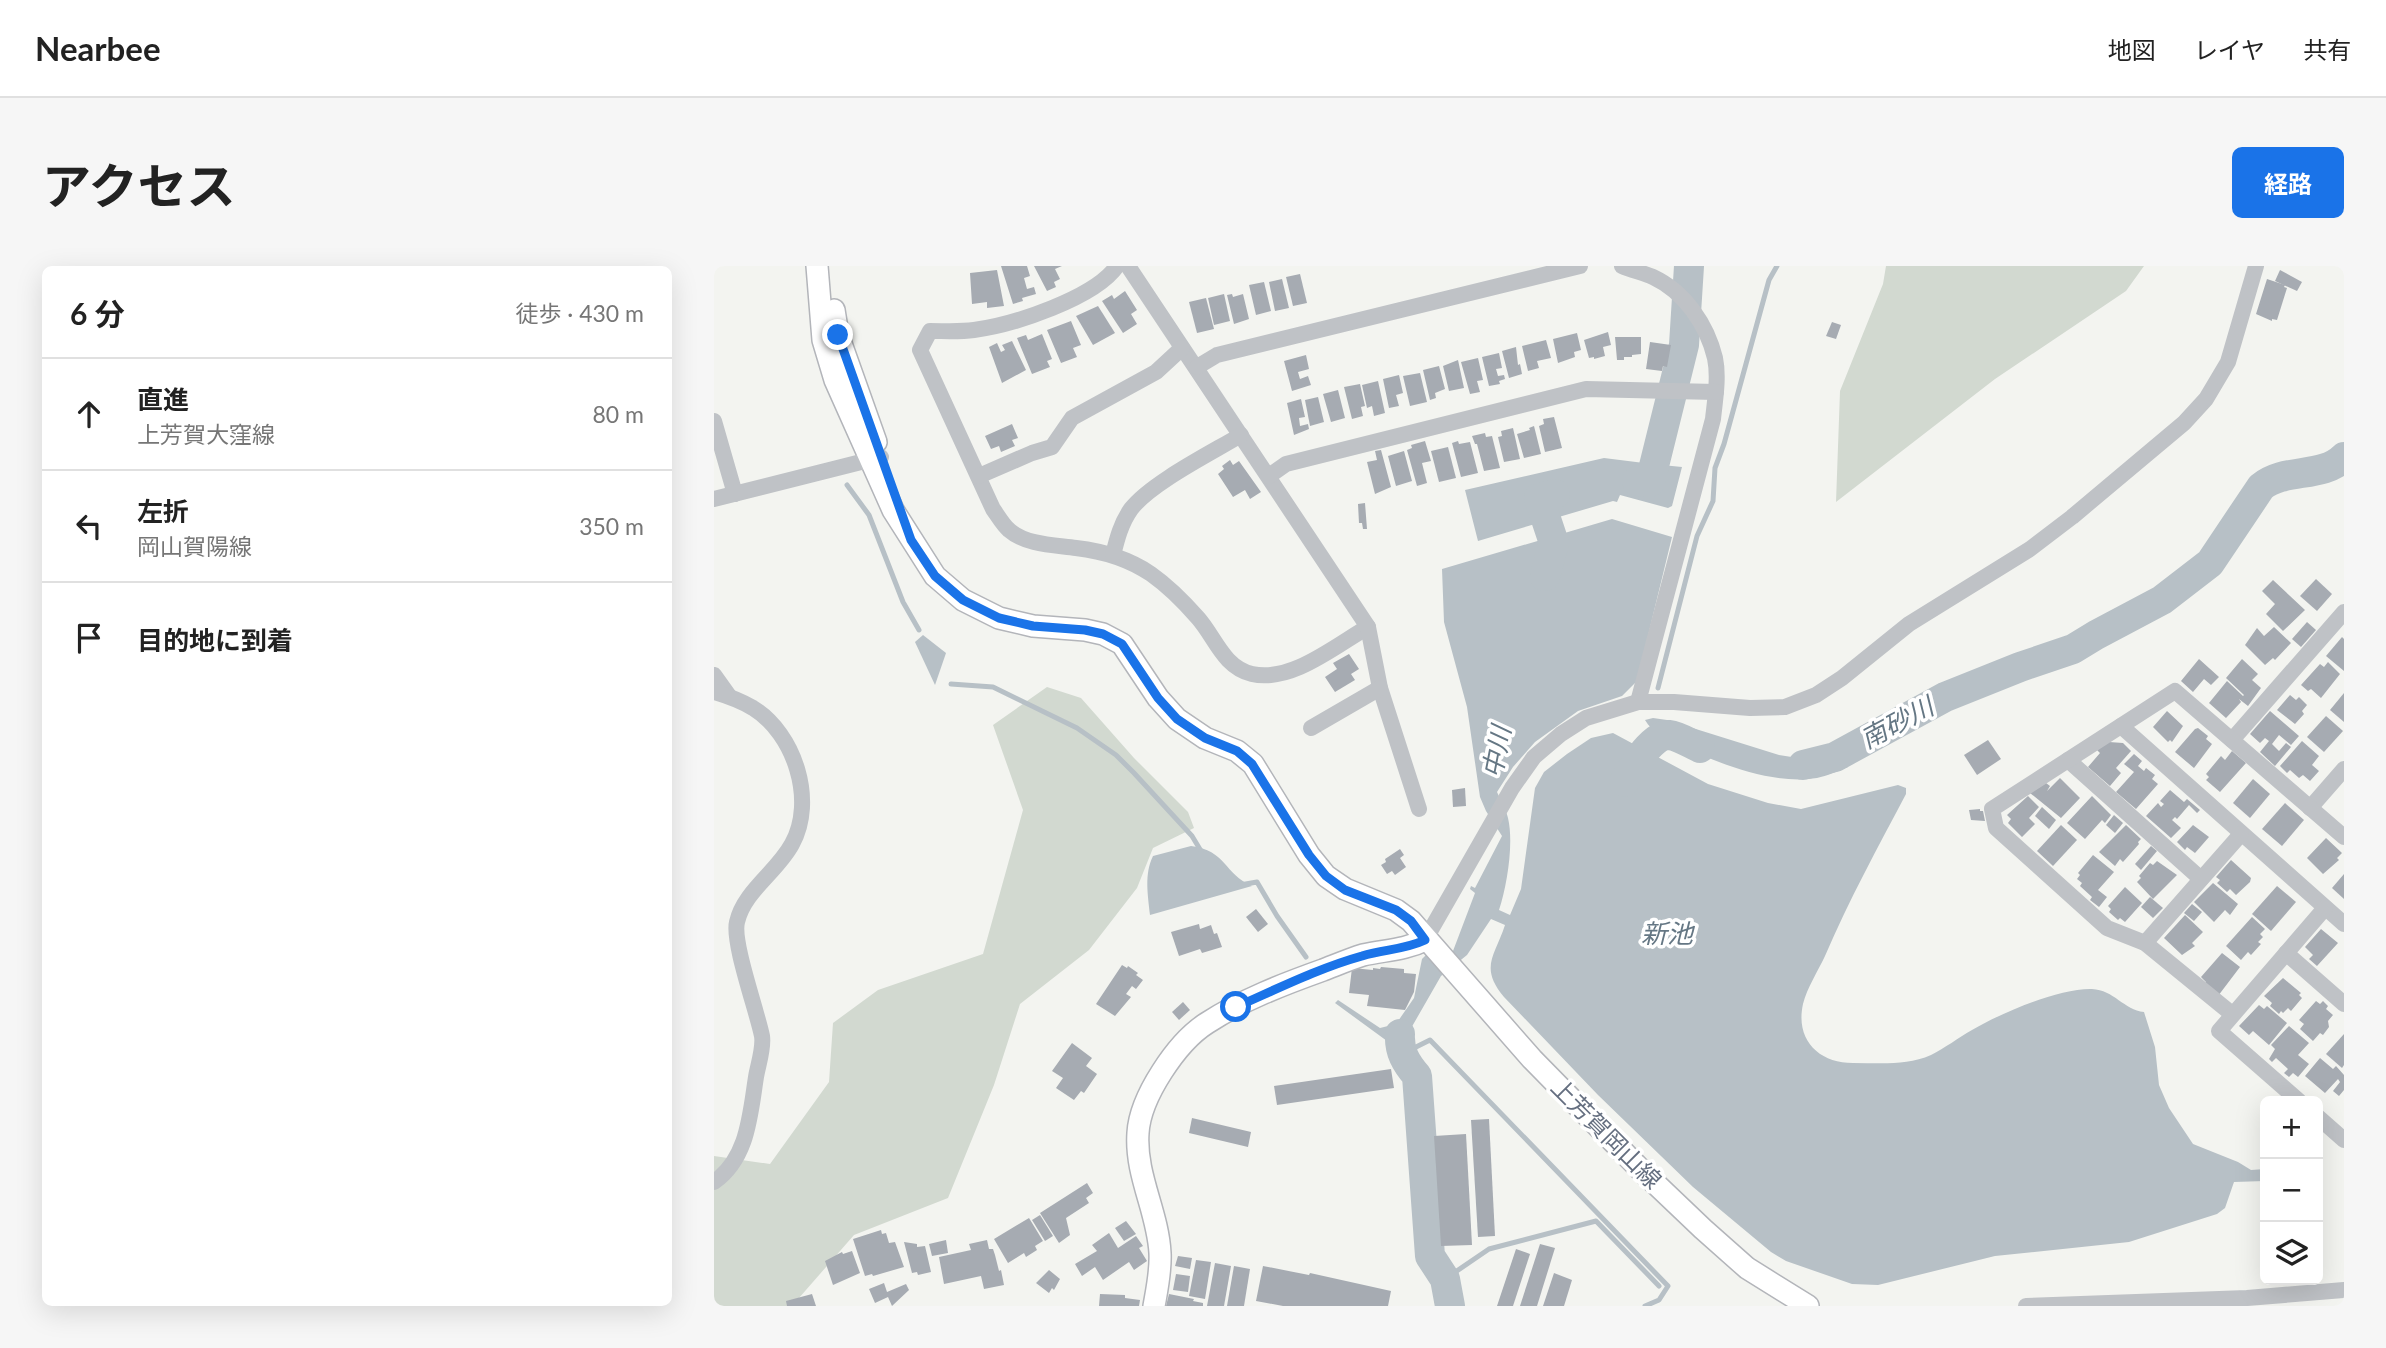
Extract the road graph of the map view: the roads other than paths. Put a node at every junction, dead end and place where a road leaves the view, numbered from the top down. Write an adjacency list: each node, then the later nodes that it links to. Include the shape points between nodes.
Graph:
1 (817, 266): 13 (main road, via 823,340 835,380)
2 (830, 266): 13 (main road, via 838,335)
3 (1117, 266): 15 (street, via 1111,275 1053,308 975,330 930,331 920,350)
4 (1128, 266): 8 (street)
5 (1580, 266): 9 (street, via 1217,355)
6 (1622, 266): 10 (street, via 1654,278 1695,313 1715,360)
7 (2256, 266): 24 (street, via 2228,362 2206,399 2184,423 2030,549 1909,624 1816,695 1785,707)
8 (1182, 348): 9 (street); 15 (street, via 1156,372 1072,418 1052,446)
9 (1197, 367): 12 (street)
10 (1716, 392): 14 (street, via 1586,389 1286,464); 24 (street, via 1713,419)
11 (714, 421): 16 (street)
12 (1241, 435): 14 (street); 18 (street, via 1148,492 1119,531)
13 (876, 458): 16 (street); 37 (main road, 上芳賀岡山線, via 911,540 935,576 963,600 999,618 1085,630 1122,644 1177,719 1252,764 1326,876 1345,890 1396,910)
14 (1269, 475): 20 (street)
15 (979, 477): 18 (street, via 993,509 1010,531 1039,544)
16 (735, 494): 17 (street)
17 (714, 499)
18 (1112, 555): 20 (street, via 1150,573 1178,597 1200,620 1221,654 1250,674 1274,676 1297,669)
19 (2344, 612): 27 (street)
20 (1368, 627): 22 (street)
21 (714, 675): 23 (street)
22 (1380, 688): 26 (street); 31 (street)
23 (721, 694): 45 (street, via 755,709 780,733 803,795 801,820 792,844 746,901 736,923 763,1039 747,1135 725,1174)
24 (1638, 702): 37 (street, via 1586,718 1534,757 1503,802)
25 (2121, 726): 27 (street, via 2175,691); 28 (street); 32 (street)
26 (1311, 728)
27 (2232, 740): 30 (street)
28 (2068, 760): 34 (street); 38 (street, via 1992,809 1996,828 2107,928)
29 (2344, 769): 30 (street)
30 (2310, 808): 33 (street)
31 (1419, 809)
32 (2241, 834): 34 (street); 35 (street)
33 (2344, 838)
34 (2201, 879): 38 (street)
35 (2325, 908): 36 (street); 39 (street)
36 (2344, 924)
37 (1428, 943): 48 (main road, via 1363,955 1236,1007 1205,1024 1159,1074 1138,1131 1139,1167 1160,1252); 49 (main road, 上芳賀岡山線, via 1532,1059 1703,1229 1747,1268)
38 (2145, 943): 41 (street)
39 (2286, 953): 40 (street); 41 (street)
40 (2344, 1004)
41 (2232, 1014): 42 (street, via 2219,1031)
42 (2294, 1096)
43 (2323, 1121): 44 (street)
44 (2344, 1140)
45 (714, 1182)
46 (2344, 1290): 47 (street)
47 (2243, 1302): 50 (street)
48 (1154, 1306)
49 (1808, 1306)
50 (2026, 1306)

